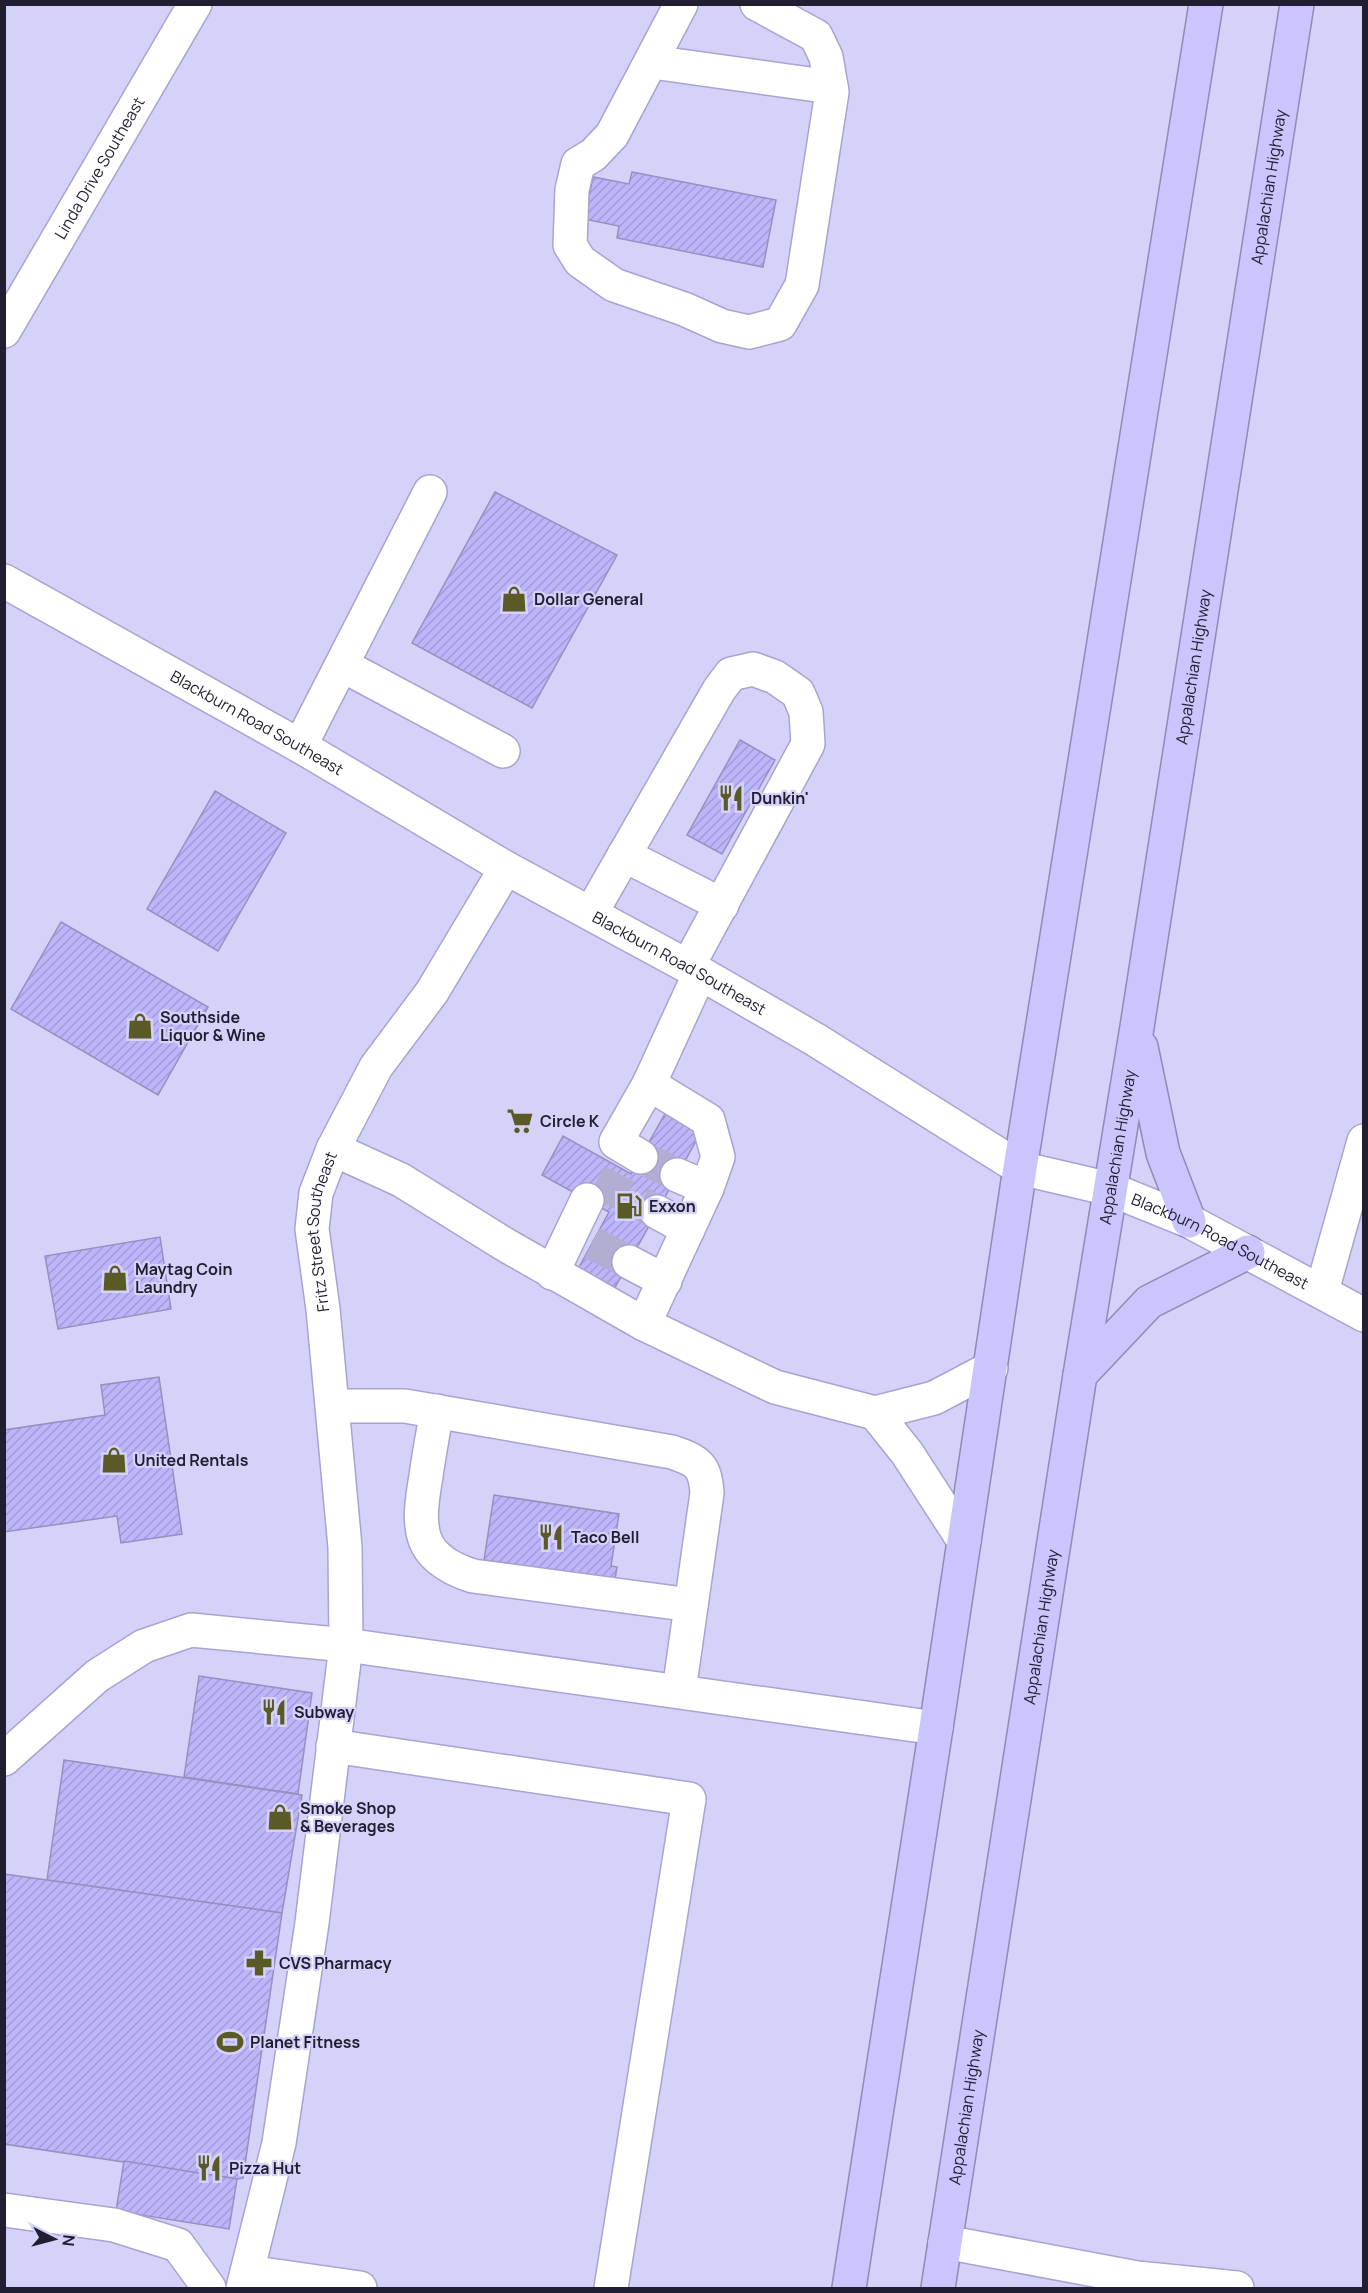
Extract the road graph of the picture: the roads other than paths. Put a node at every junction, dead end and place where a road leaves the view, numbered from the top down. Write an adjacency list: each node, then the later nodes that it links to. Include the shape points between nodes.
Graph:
1 (195, 4): 8 (street, Linda Drive Southeast)
2 (681, 4): 6 (street)
3 (757, 4): 7 (street, via 816,36 826,57)
4 (1206, 4): 24 (highway)
5 (1297, 4): 19 (highway, Appalachian Highway)
6 (652, 62): 7 (street); 7 (street, via 612,135 578,164 572,190 570,245 580,261 614,285 722,326 749,332 780,324 802,285)
7 (831, 87)
8 (4, 331)
9 (430, 492): 11 (street)
10 (4, 581): 12 (street, Blackburn Road Southeast)
11 (342, 665): 12 (street); 13 (street)
12 (300, 746): 15 (street, Blackburn Road Southeast)
13 (503, 752)
14 (624, 855): 16 (street); 16 (street, via 731,674 753,669 775,677 798,693 806,712 808,744); 17 (street)
15 (506, 868): 17 (street, Blackburn Road Southeast); 22 (street, Fritz Street Southeast, via 432,992 376,1067)
16 (722, 905): 18 (street)
17 (591, 913): 18 (street, Blackburn Road Southeast)
18 (694, 969): 20 (street); 24 (street, Blackburn Road Southeast)
19 (1137, 1027): 27 (highway, Appalachian Highway); 30 (highway, via 1162,1153)
20 (649, 1084): 23 (street); 26 (street, via 708,1120 718,1157)
21 (1364, 1141): 36 (street)
22 (333, 1149): 34 (street, via 401,1180); 41 (street, Fritz Street Southeast, via 316,1193 312,1229)
23 (621, 1153)
24 (1020, 1168): 27 (street, Blackburn Road Southeast); 39 (highway)
25 (677, 1175): 26 (street)
26 (707, 1188): 31 (street)
27 (1110, 1189): 30 (street, Blackburn Road Southeast); 40 (highway, Appalachian Highway)
28 (587, 1200): 34 (street, via 582,1237)
29 (657, 1212): 31 (street)
30 (1190, 1221): 32 (street, Blackburn Road Southeast)
31 (688, 1229): 35 (street)
32 (1248, 1252): 36 (street, Blackburn Road Southeast); 40 (highway, via 1149,1302)
33 (629, 1262): 35 (street)
34 (552, 1273): 38 (street)
35 (665, 1281): 38 (street)
36 (1322, 1292): 37 (street, Blackburn Road Southeast)
37 (1364, 1316)
38 (644, 1324): 43 (street, via 775,1387)
39 (991, 1368): 43 (street, via 934,1398); 44 (highway)
40 (1080, 1375): 52 (highway, Appalachian Highway)
41 (333, 1406): 42 (street, via 405,1406); 46 (street, Fritz Street Southeast, via 345,1547)
42 (437, 1411): 45 (street, via 672,1452 692,1459 706,1474 707,1493); 45 (street, via 420,1509 422,1534 441,1560 473,1576)
43 (875, 1413): 44 (street, via 907,1453)
44 (964, 1541): 48 (highway)
45 (691, 1605): 47 (street)
46 (346, 1645): 47 (street); 49 (street, Fritz Street Southeast); 50 (street, via 191,1630 144,1646 97,1676)
47 (679, 1691): 48 (street)
48 (936, 1728): 57 (highway)
49 (333, 1746): 53 (street, Fritz Street Southeast, via 312,1923 279,2143); 56 (street, via 689,1800)
50 (4, 1759)
51 (4, 2210): 54 (street, via 114,2225 178,2245)
52 (945, 2242): 58 (highway, Appalachian Highway); 59 (street, via 1137,2278)
53 (245, 2280): 55 (street)
54 (208, 2289)
55 (360, 2289)
56 (611, 2289)
57 (849, 2289)
58 (938, 2289)
59 (1237, 2289)

